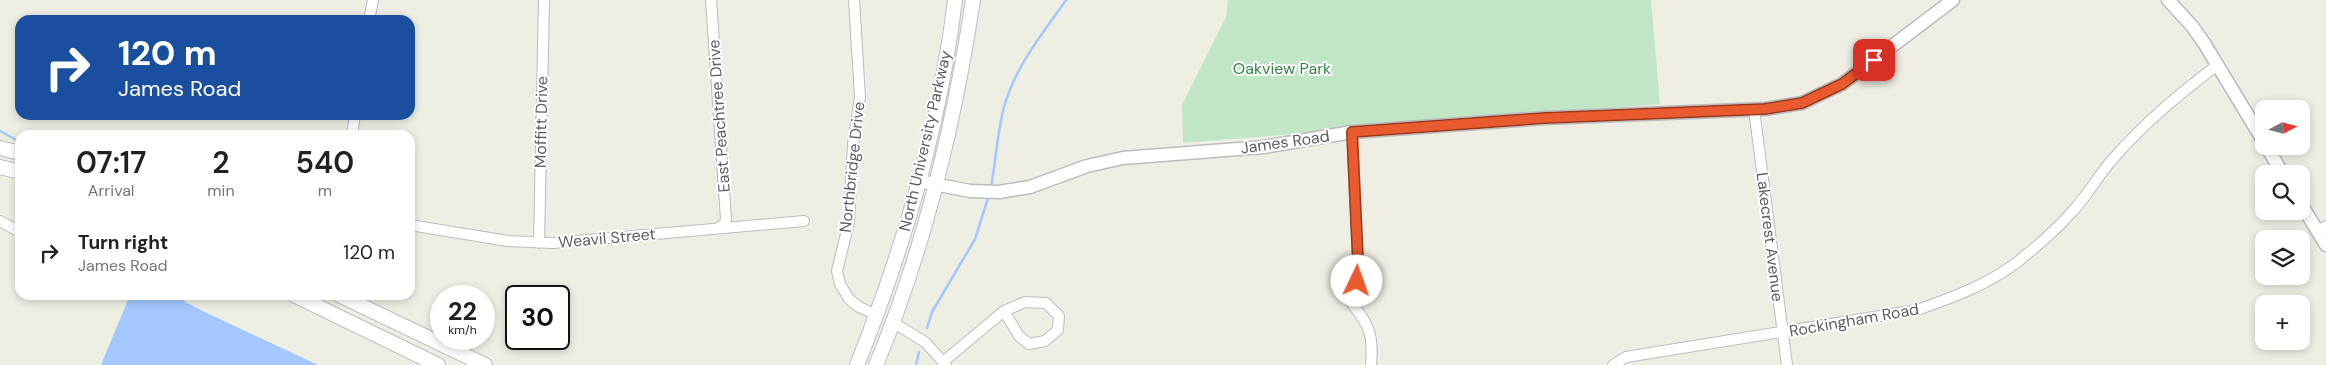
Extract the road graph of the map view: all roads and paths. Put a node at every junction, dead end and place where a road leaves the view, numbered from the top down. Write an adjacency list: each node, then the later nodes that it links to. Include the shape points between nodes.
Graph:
1 (373, 0): 9 (street)
2 (544, 0): 27 (street, Moffitt Drive)
3 (712, 0): 24 (street, East Peachtree Drive, via 726,219)
4 (854, 0): 32 (street, Northbridge Drive, via 860,97 853,144 849,222 837,271 840,284 849,298 859,307)
5 (955, 0): 18 (main road, North University Parkway, via 943,76)
6 (973, 0): 19 (main road, North University Parkway, via 954,109)
7 (1953, 0): 11 (street, James Road, via 1842,84 1802,103)
8 (2168, 0): 10 (street, via 2192,26)
9 (370, 15)
10 (2216, 66): 12 (street); 34 (street, Rockingham Road, via 2148,120 2110,161 2071,214 2015,264 1967,291 1917,310)
11 (1754, 110): 13 (street, James Road, via 1545,118); 34 (street, Lakecrest Avenue)
12 (2255, 128)
13 (1352, 132): 19 (street, James Road, via 1264,146 1123,158 1087,166 1015,191 981,192); 40 (street, via 1358,262 1357,281 1348,298 1367,324 1373,344)
14 (0, 148): 15 (main road)
15 (15, 152)
16 (0, 167): 17 (main road)
17 (15, 171)
18 (920, 181): 19 (street, James Road); 32 (main road, North University Parkway)
19 (936, 184): 33 (main road, North University Parkway)
20 (2310, 214): 25 (street)
21 (0, 221): 26 (street)
22 (804, 221): 24 (street, Weavil Street)
23 (415, 225): 27 (street, Weavil Street)
24 (718, 228): 27 (street, Weavil Street)
25 (2322, 228): 28 (street)
26 (15, 229)
27 (539, 243)
28 (2326, 245)
29 (304, 300): 36 (main road)
30 (349, 300): 37 (main road)
31 (1004, 311): 31 (street, via 1025,302 1046,303 1059,316 1058,330 1045,341 1029,344 1019,336); 35 (street)
32 (877, 315): 38 (main road, North University Parkway)
33 (894, 323): 35 (street, via 926,342); 39 (main road, North University Parkway)
34 (1782, 333): 41 (street, Rockingham Road, via 1626,357); 42 (street, Lakecrest Avenue)
35 (944, 364)
36 (438, 365)
37 (485, 365)
38 (857, 365)
39 (876, 365)
40 (1371, 365)
41 (1613, 365)
42 (1786, 365)

